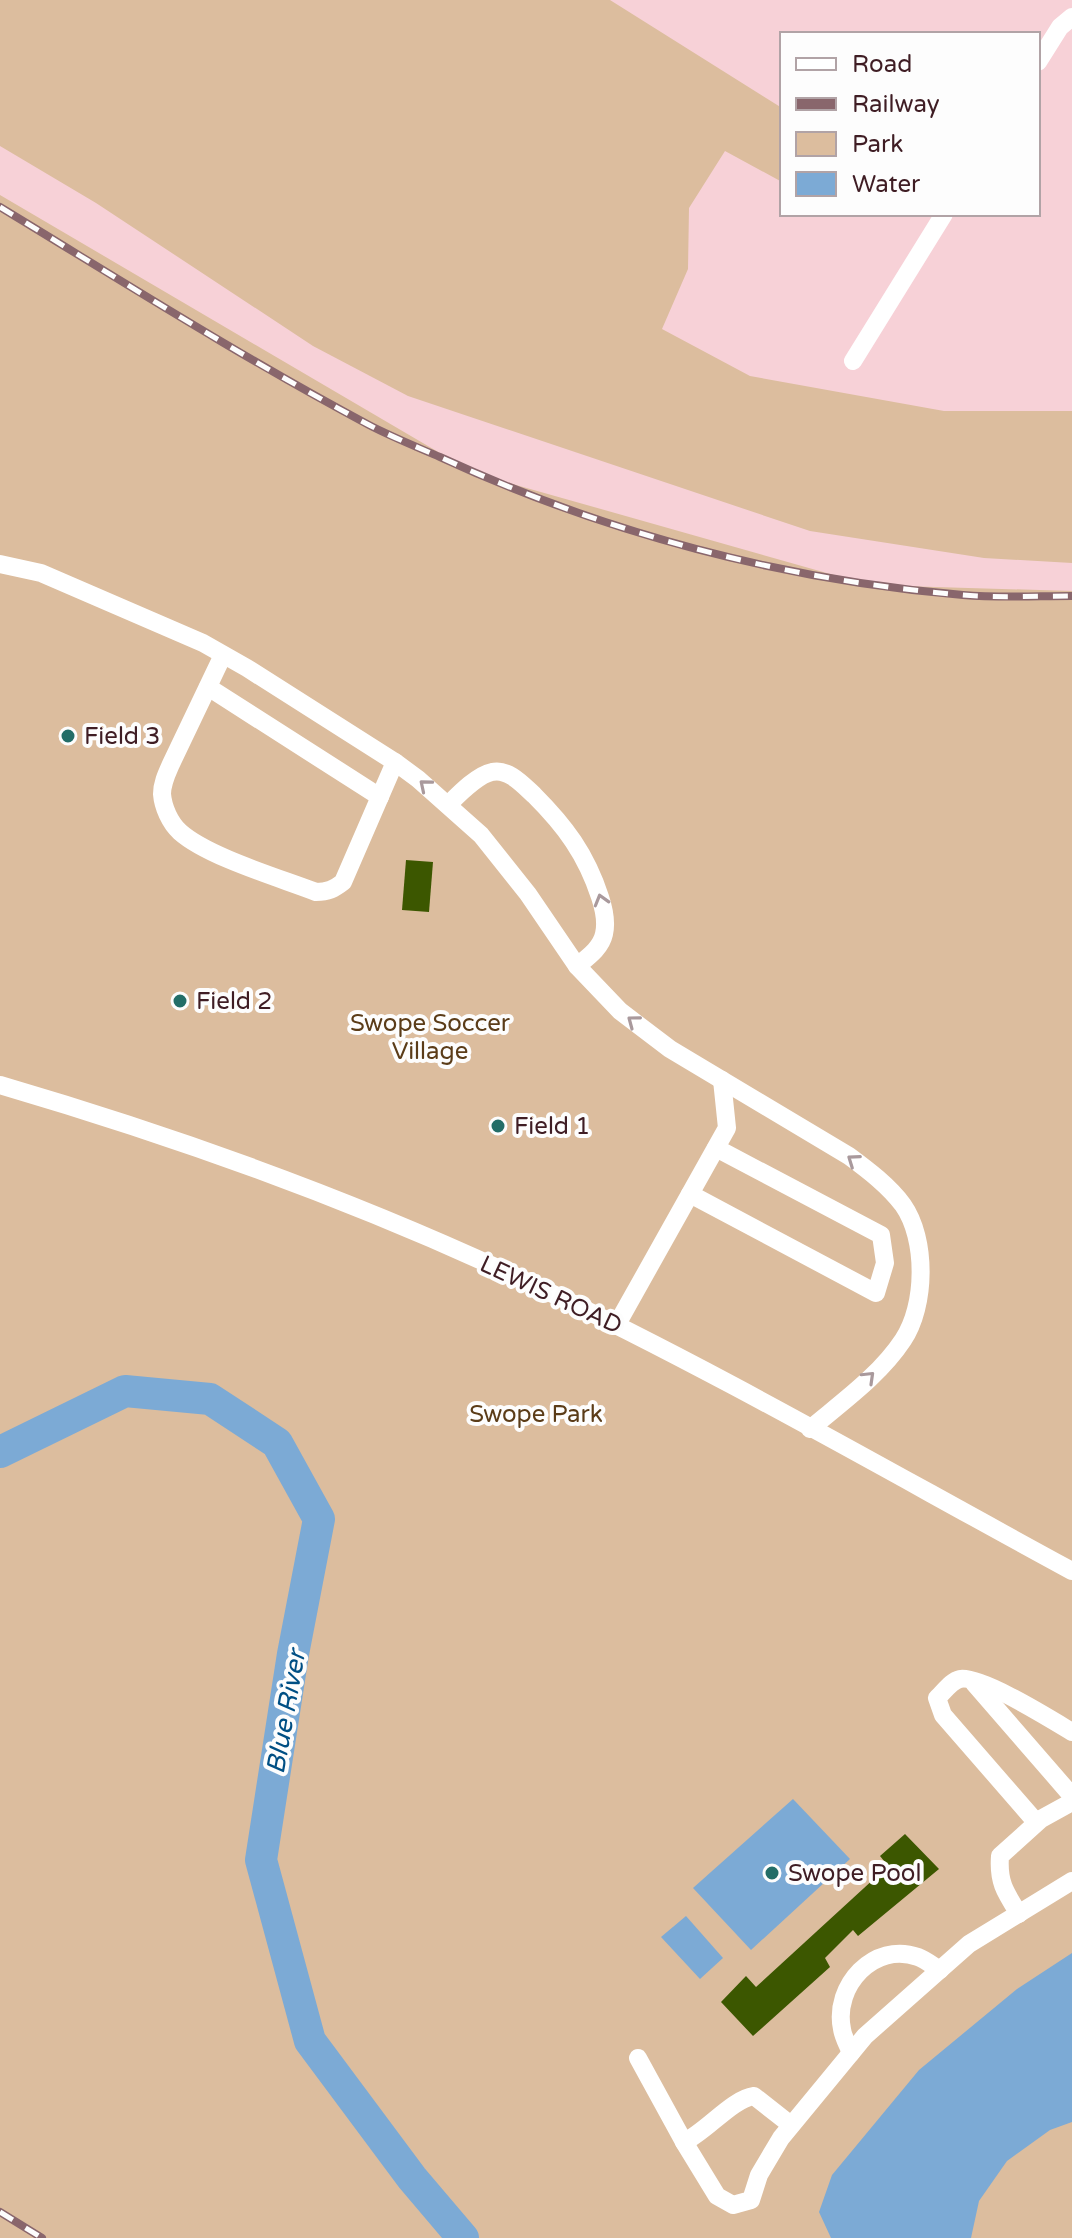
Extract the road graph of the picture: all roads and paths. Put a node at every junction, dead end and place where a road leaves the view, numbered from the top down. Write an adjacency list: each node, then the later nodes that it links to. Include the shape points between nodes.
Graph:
1 (1072, 17): 2 (street)
2 (1040, 59)
3 (943, 216): 4 (street)
4 (853, 361)
5 (0, 564): 6 (street, via 41,573)
6 (223, 655): 7 (street); 8 (street)
7 (208, 687): 9 (street); 9 (street, via 162,794 170,819 188,839 225,858 325,892 343,882)
8 (395, 762): 9 (street); 10 (street, one-way to 8)
9 (380, 797)
10 (448, 805): 11 (street, via 481,835); 11 (street, one-way to 10, via 604,938 605,912 577,843 524,785 504,772 491,772)
11 (577, 966): 12 (street, one-way to 11, via 620,1011)
12 (722, 1080): 14 (street, via 727,1128); 17 (street, one-way to 12, via 873,1375 905,1338 922,1275 918,1239 904,1206 876,1176)
13 (0, 1085): 16 (street, LEWIS ROAD, via 300,1185)
14 (716, 1148): 15 (street); 15 (street, via 881,1235 885,1263 876,1293)
15 (690, 1194): 16 (street)
16 (616, 1326): 17 (street, LEWIS ROAD)
17 (810, 1429): 18 (street, LEWIS ROAD)
18 (1072, 1571)
19 (969, 1678): 20 (street); 21 (street); 22 (street, via 956,1679 937,1698 943,1715)
20 (1072, 1732)
21 (1072, 1799): 22 (street)
22 (1036, 1822): 24 (street, via 1000,1856 999,1875)
23 (1072, 1881): 24 (street)
24 (1019, 1914): 25 (street, via 969,1944)
25 (940, 1970): 26 (street); 26 (street, via 917,1956 891,1954 868,1963 851,1979 843,2002 842,2028)
26 (851, 2053): 28 (street)
27 (638, 2058): 29 (street)
28 (791, 2125): 29 (street, via 754,2096 743,2097); 29 (street, via 759,2175 751,2200 733,2205 717,2196)
29 (684, 2142)

